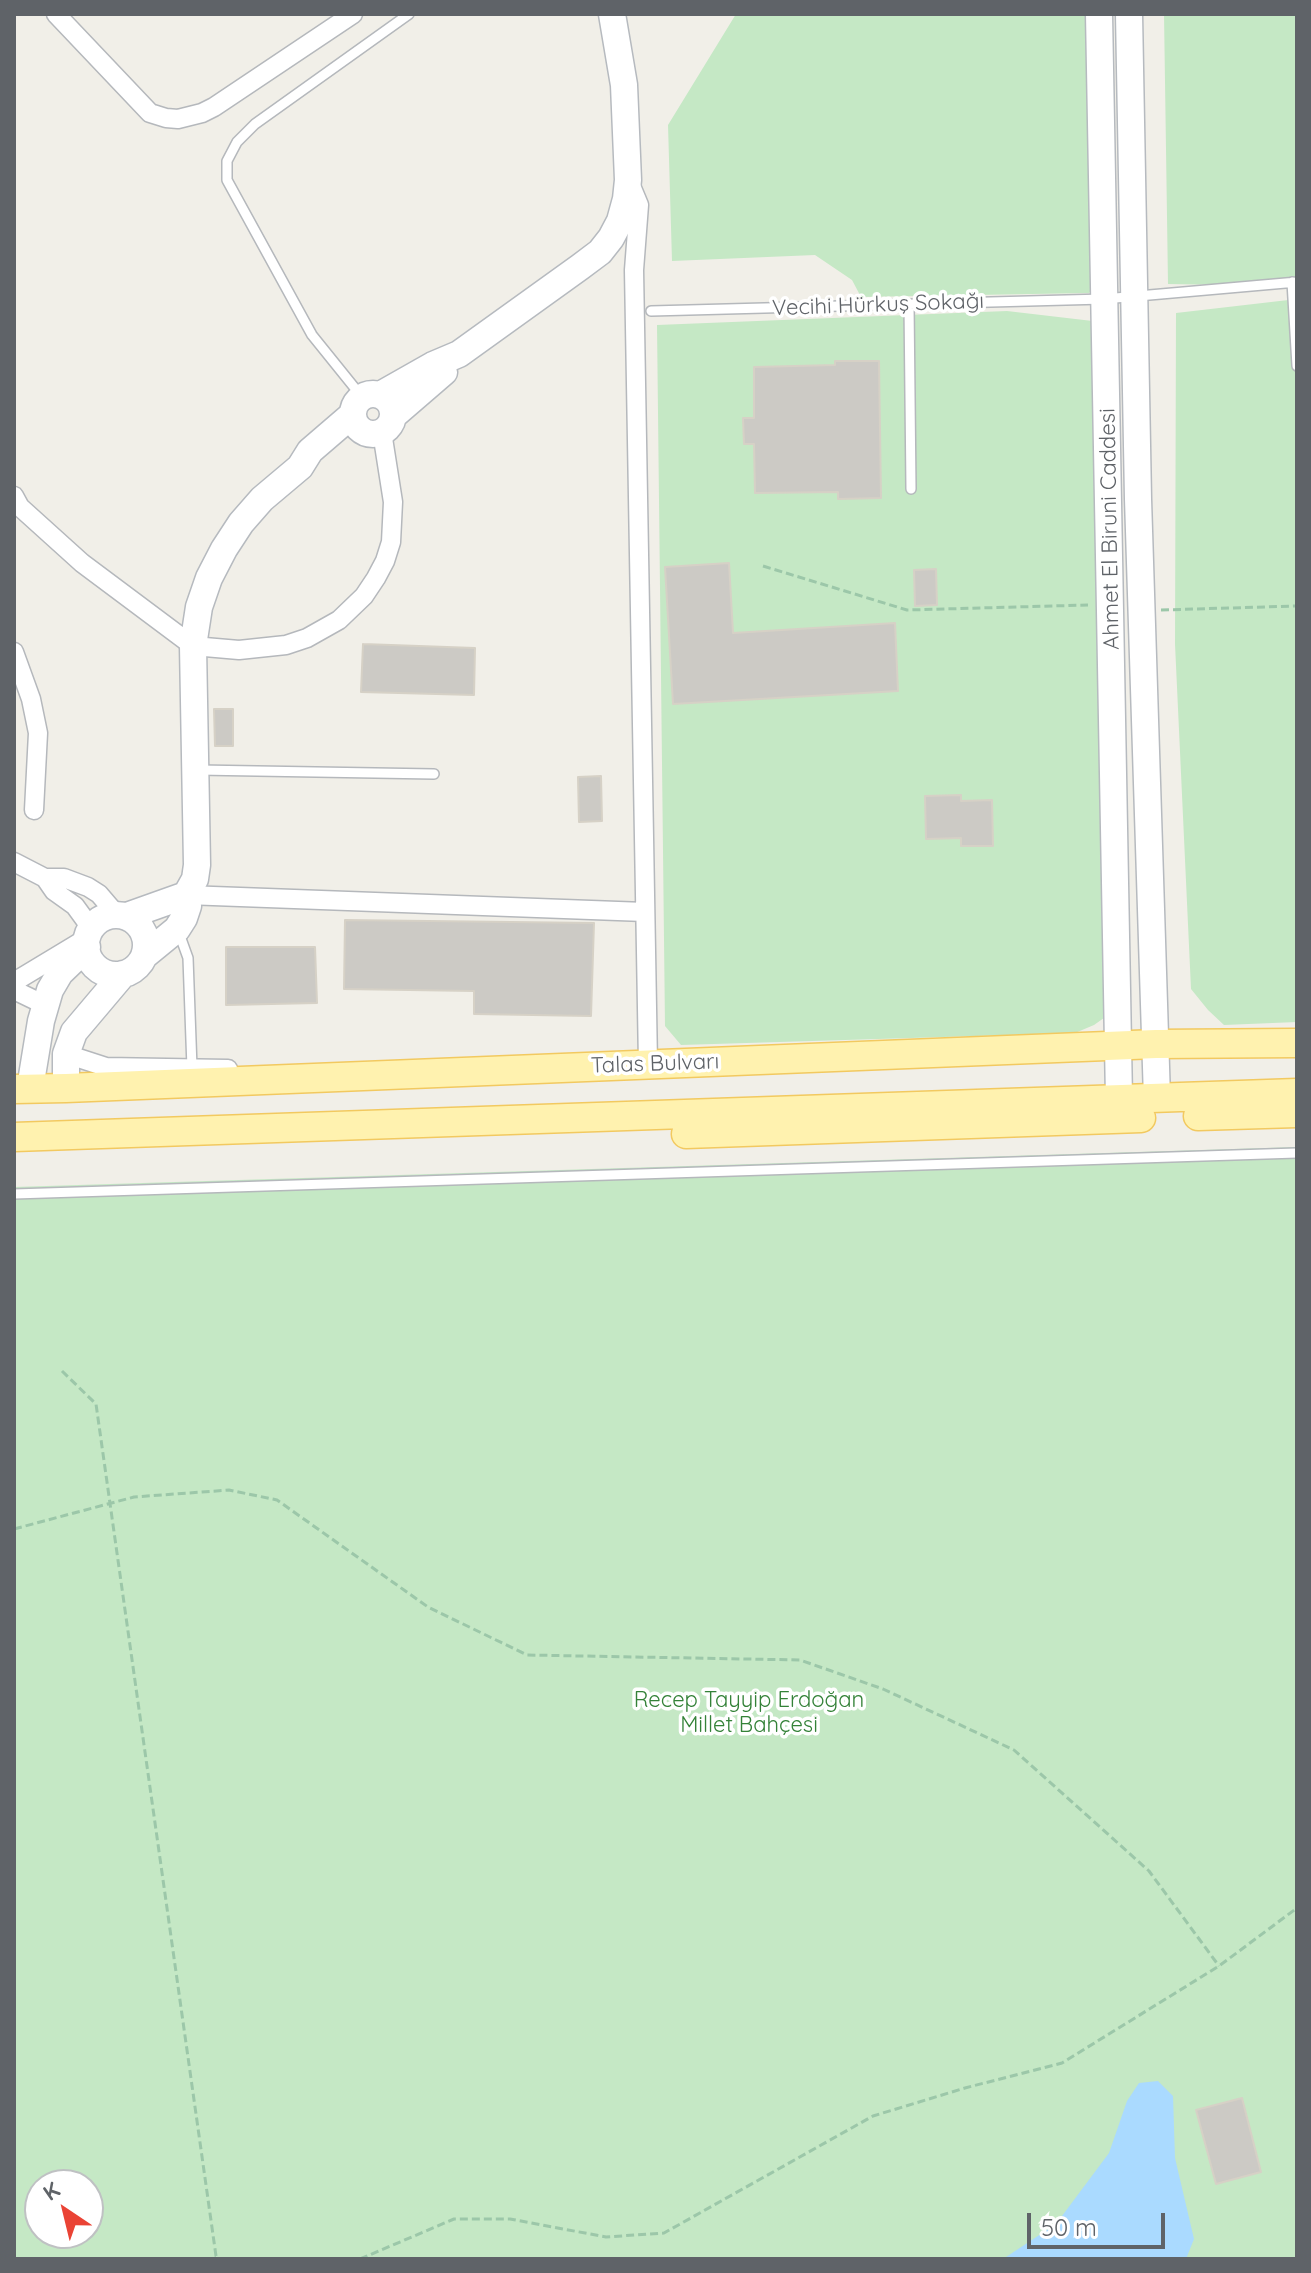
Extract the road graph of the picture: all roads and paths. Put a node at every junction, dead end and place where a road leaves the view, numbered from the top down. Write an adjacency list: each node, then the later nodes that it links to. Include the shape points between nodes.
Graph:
1 (56, 14): 2 (street, via 150,113 178,119 214,107)
2 (353, 14)
3 (409, 14): 14 (lane, via 255,124 227,161 227,180 312,335)
4 (612, 14): 7 (street, via 624,85)
5 (1099, 14): 10 (street, Ahmet El Biruni Caddesi)
6 (1129, 14): 9 (street, Ahmet El Biruni Caddesi)
7 (628, 180): 14 (street, via 620,221 600,252 459,354 439,377); 31 (street, via 639,205 634,270)
8 (1294, 282): 9 (lane); 13 (lane)
9 (1133, 297): 10 (lane, Vecihi Hürkuş Sokağı); 16 (street, Ahmet El Biruni Caddesi)
10 (1104, 299): 11 (lane, Vecihi Hürkuş Sokağı); 15 (street, Ahmet El Biruni Caddesi)
11 (909, 304): 12 (lane, Vecihi Hürkuş Sokağı); 17 (lane)
12 (651, 311)
13 (1297, 366)
14 (372, 414): 23 (street, via 318,460 300,467 241,523 209,578); 23 (street, via 394,521 385,561 364,596 323,631 286,645 239,650)
15 (1108, 414): 16 (street, via 1122,399); 20 (street, Ahmet El Biruni Caddesi)
16 (1136, 414): 22 (street, Ahmet El Biruni Caddesi)
17 (911, 489)
18 (14, 496): 23 (street, via 82,563)
19 (763, 566): 20 (path, via 907,610)
20 (1111, 604): 42 (street, Ahmet El Biruni Caddesi)
21 (1297, 606): 22 (path)
22 (1142, 610): 41 (street, Ahmet El Biruni Caddesi)
23 (193, 646): 25 (street)
24 (14, 652): 27 (street, via 38,733)
25 (194, 770): 26 (lane); 30 (street, via 197,865)
26 (434, 774)
27 (34, 810)
28 (14, 862): 29 (street)
29 (45, 878): 32 (street, via 88,887); 34 (street, via 75,906)
30 (186, 895): 31 (street); 32 (street); 33 (street, via 188,906)
31 (645, 912): 44 (street)
32 (122, 916): 34 (street, via 99,921); 35 (street, via 142,929)
33 (177, 929): 35 (street); 45 (lane, via 188,958)
34 (89, 938): 36 (street, via 95,966); 37 (street); 39 (street, via 60,973)
35 (144, 956): 36 (street)
36 (123, 974): 43 (street, via 80,1024)
37 (14, 982)
38 (14, 990): 39 (street)
39 (45, 1005): 48 (street)
40 (1297, 1043): 41 (main road, Talas Bulvarı)
41 (1156, 1044): 42 (main road, Talas Bulvarı); 50 (street, Ahmet El Biruni Caddesi)
42 (1119, 1045): 44 (main road, Talas Bulvarı); 51 (street, Ahmet El Biruni Caddesi)
43 (66, 1054): 45 (street, via 106,1067); 47 (street)
44 (648, 1064): 46 (main road, Talas Bulvarı)
45 (192, 1068): 46 (street)
46 (350, 1076): 47 (main road, Talas Bulvarı)
47 (66, 1088): 48 (main road, Talas Bulvarı)
48 (22, 1089)
49 (1297, 1093): 50 (main road)
50 (1157, 1098): 51 (main road)
51 (1119, 1099): 53 (main road)
52 (1297, 1113): 55 (main road)
53 (14, 1137)
54 (1297, 1153): 56 (lane)
55 (14, 1156)
56 (14, 1194)
57 (62, 1371): 58 (path, via 96,1404)
58 (110, 1503): 59 (path); 61 (path, via 229,1490 277,1500 428,1607 527,1655 800,1660 883,1689 1014,1750 1149,1871); 62 (path)
59 (14, 1529)
60 (1297, 1908): 61 (path)
61 (1219, 1966): 63 (path, via 1062,2063 873,2116 664,2233 606,2237 510,2219 454,2219)
62 (219, 2259)
63 (360, 2259)

